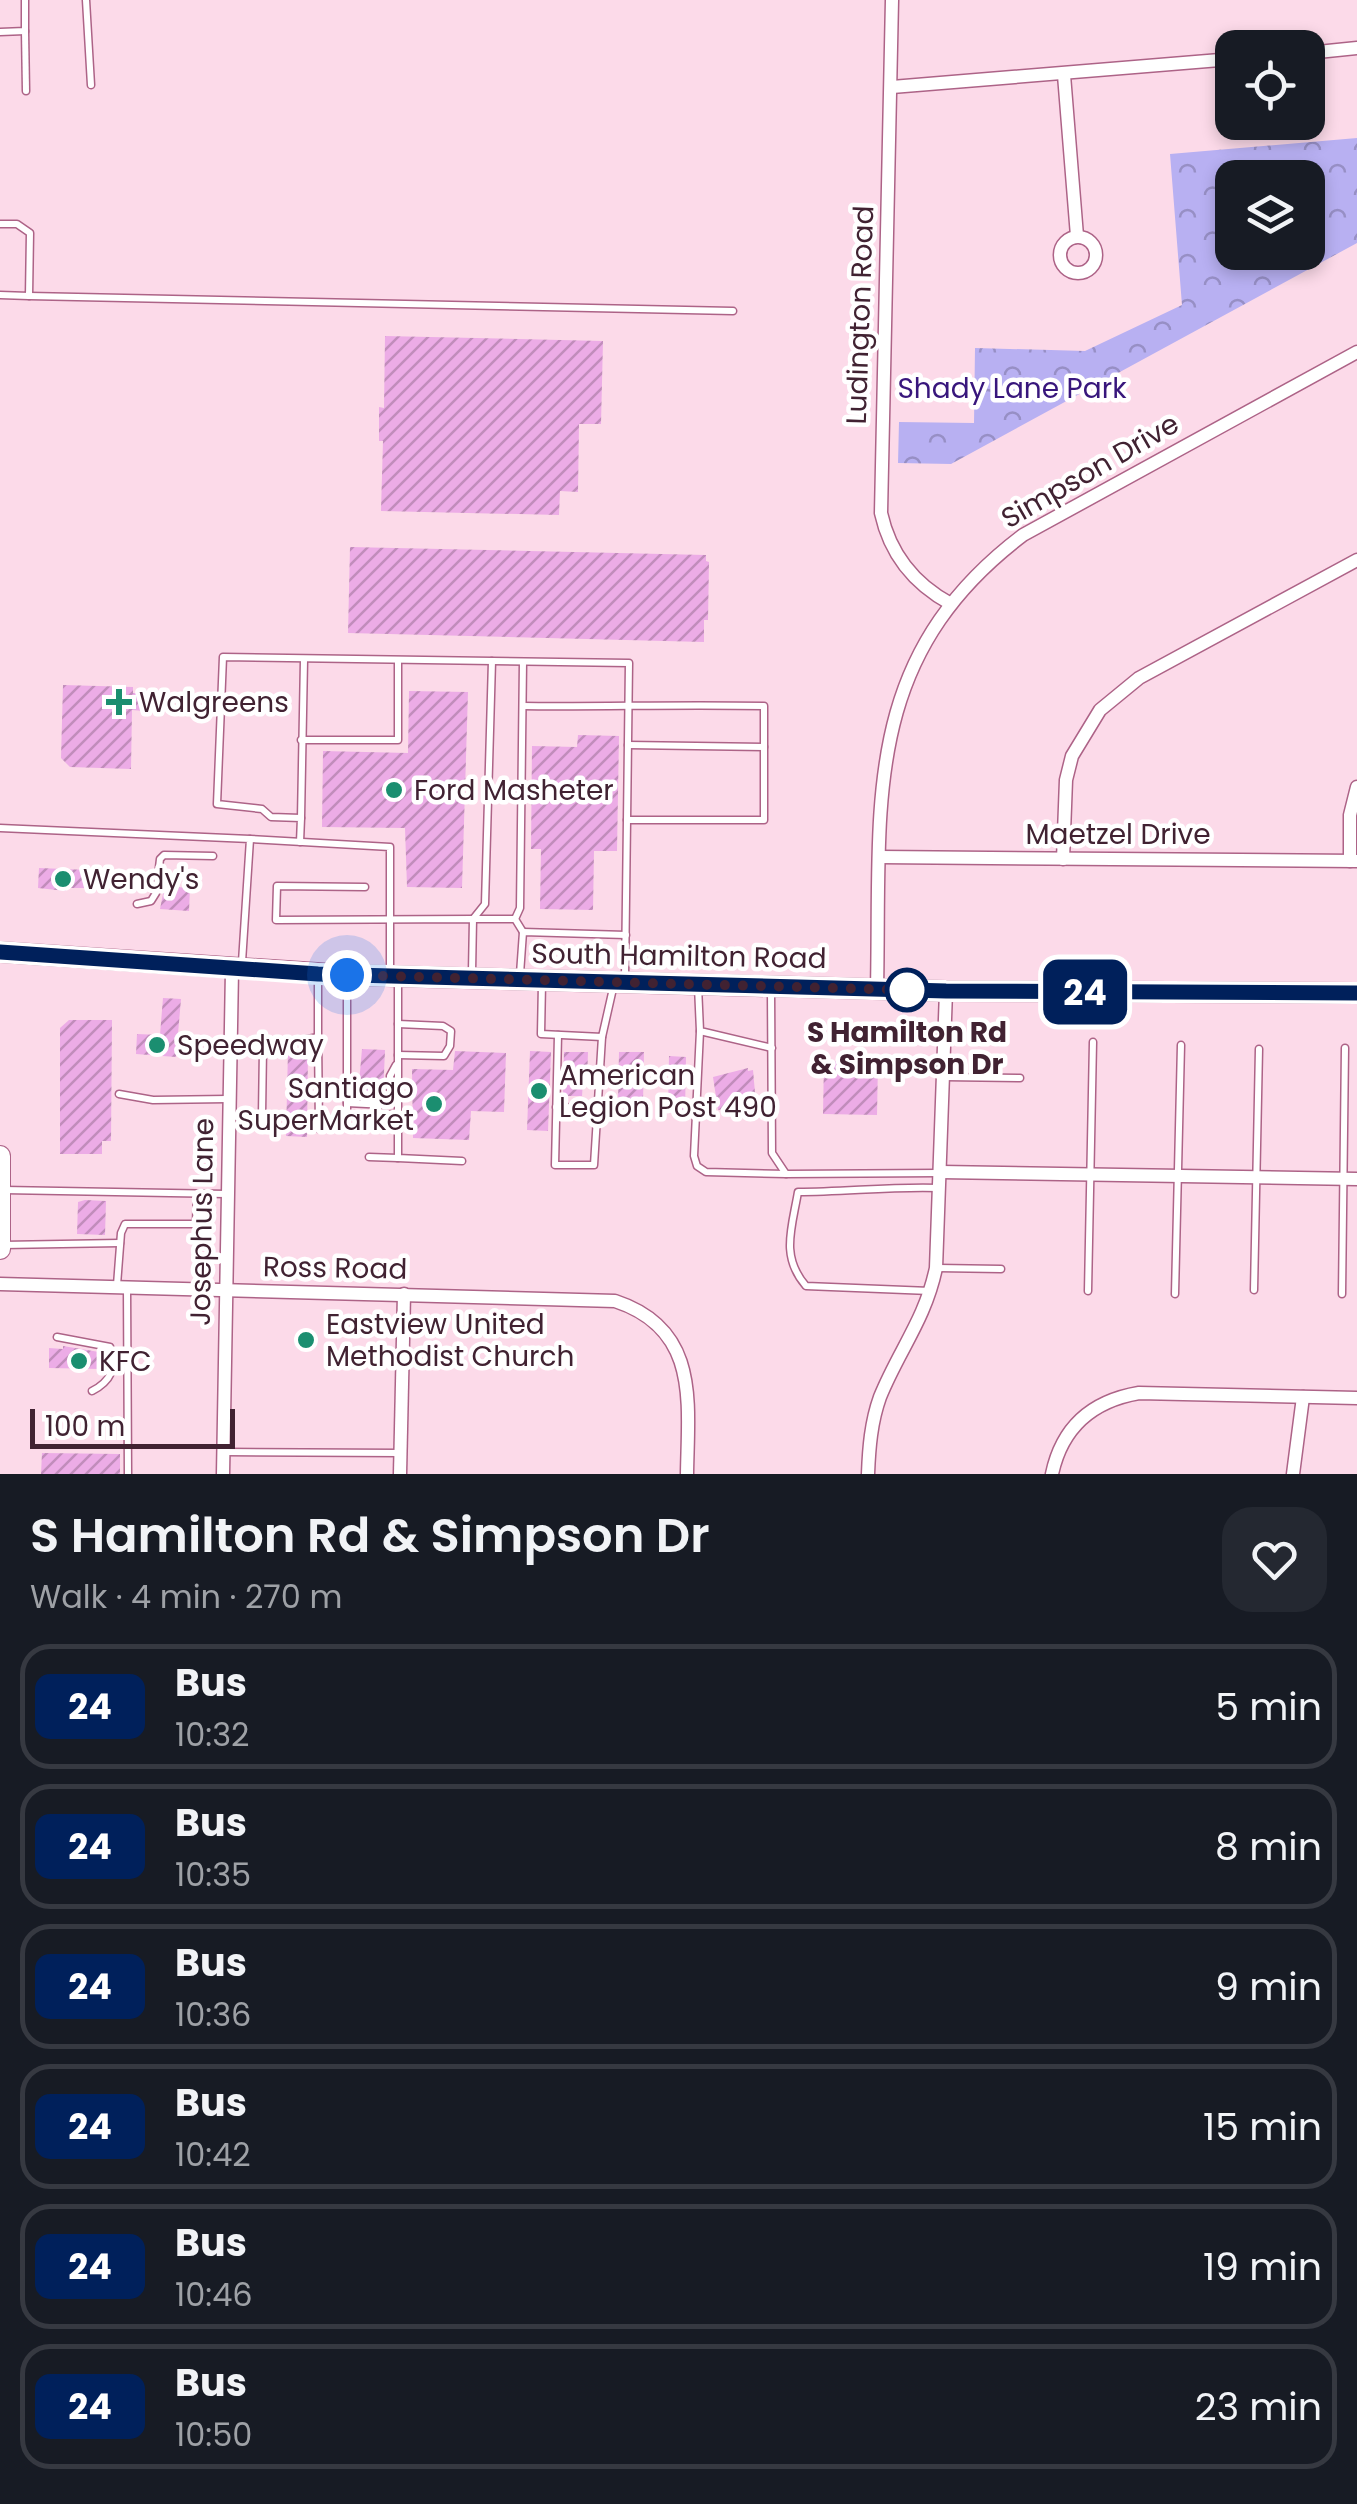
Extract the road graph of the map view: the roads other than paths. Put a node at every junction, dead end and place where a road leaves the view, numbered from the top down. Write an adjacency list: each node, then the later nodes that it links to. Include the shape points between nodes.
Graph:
1 (25, 0): 4 (lane)
2 (86, 0): 10 (lane)
3 (892, 0): 11 (street, Ludington Road)
4 (26, 31): 5 (lane); 12 (lane)
5 (0, 32)
6 (1357, 48): 7 (street)
7 (1325, 51)
8 (1215, 62): 9 (street)
9 (1064, 75): 11 (street); 14 (street)
10 (91, 85)
11 (892, 88): 20 (street, Ludington Road, via 881,513 896,553 916,579)
12 (26, 91)
13 (0, 224): 16 (lane, via 30,233)
14 (1076, 236)
15 (0, 295): 16 (lane)
16 (29, 296): 17 (lane)
17 (733, 311)
18 (1357, 352): 20 (street, Simpson Drive, via 1022,534)
19 (1357, 560): 38 (street, via 1140,678 1100,710 1072,756 1066,780)
20 (951, 604): 37 (street, Simpson Drive, via 910,667 895,710 883,771)
21 (304, 660): 22 (lane); 27 (lane); 31 (lane, via 222,658 217,804)
22 (398, 661): 23 (lane); 27 (lane, via 398,740)
23 (492, 661): 24 (lane); 42 (lane, via 485,904)
24 (523, 662): 25 (lane); 26 (lane, via 629,662)
25 (523, 706): 26 (lane); 43 (lane)
26 (628, 708): 28 (lane); 29 (lane, via 764,706)
27 (302, 740): 31 (lane)
28 (628, 745): 29 (lane); 32 (lane)
29 (764, 747): 32 (lane, via 764,820)
30 (1357, 788): 39 (street, via 1350,815)
31 (301, 818): 35 (lane)
32 (627, 820): 46 (lane)
33 (0, 828): 34 (lane)
34 (250, 839): 35 (lane); 48 (lane)
35 (300, 842): 44 (lane, via 390,847)
36 (213, 856): 41 (lane, via 160,858 156,892 151,902)
37 (880, 858): 38 (street, Maetzel Drive); 58 (street, Simpson Drive)
38 (1063, 859): 39 (street, Maetzel Drive)
39 (1353, 861)
40 (365, 887): 44 (lane, via 277,886 276,920)
41 (137, 904)
42 (473, 918): 43 (lane); 44 (lane); 52 (lane)
43 (516, 919): 45 (lane)
44 (390, 920): 51 (lane)
45 (523, 932): 46 (lane); 53 (lane)
46 (626, 935): 55 (lane)
47 (0, 952): 48 (main road, South Hamilton Road)
48 (237, 970): 49 (main road, South Hamilton Road); 71 (street, Josephus Lane)
49 (318, 974): 50 (main road, South Hamilton Road); 64 (lane)
50 (347, 975): 51 (main road, South Hamilton Road); 78 (lane)
51 (394, 976): 52 (main road, South Hamilton Road); 61 (lane)
52 (472, 979): 53 (main road, South Hamilton Road)
53 (519, 980): 54 (main road, South Hamilton Road)
54 (542, 980): 55 (main road, South Hamilton Road); 63 (lane, via 540,1034)
55 (620, 982): 56 (main road, South Hamilton Road); 65 (lane)
56 (698, 984): 57 (main road, South Hamilton Road); 62 (lane)
57 (771, 986): 58 (main road, South Hamilton Road); 69 (lane)
58 (876, 989): 59 (main road, South Hamilton Road)
59 (946, 991): 60 (main road, South Hamilton Road); 74 (street)
60 (1357, 993)
61 (398, 1024): 73 (lane); 73 (lane, via 451,1031 444,1056)
62 (700, 1032): 69 (lane); 89 (lane, via 697,1166 706,1172)
63 (558, 1035): 65 (lane); 79 (lane)
64 (318, 1037): 68 (lane); 83 (lane)
65 (602, 1037): 80 (lane)
66 (1093, 1042): 90 (lane)
67 (1182, 1044): 91 (lane)
68 (262, 1048): 71 (lane); 82 (lane, via 262,1116)
69 (772, 1048): 89 (lane, via 772,1153)
70 (1346, 1048): 93 (lane)
71 (229, 1049): 77 (street, Josephus Lane)
72 (1259, 1049): 92 (lane)
73 (398, 1058): 78 (lane, via 386,1105); 81 (lane)
74 (944, 1076): 75 (lane); 88 (street)
75 (1020, 1078)
76 (120, 1094): 77 (lane)
77 (228, 1100): 82 (street, Josephus Lane)
78 (346, 1103): 81 (lane, via 346,1116)
79 (556, 1107): 80 (lane); 80 (lane, via 555,1165 594,1165)
80 (598, 1108)
81 (398, 1114): 86 (lane)
82 (228, 1117): 97 (street, Josephus Lane)
83 (319, 1129)
84 (0, 1156): 95 (main road)
85 (368, 1157): 86 (lane)
86 (398, 1158): 87 (lane)
87 (462, 1162)
88 (941, 1172): 89 (lane); 90 (street); 94 (street)
89 (786, 1174)
90 (1091, 1174): 91 (street); 105 (lane)
91 (1177, 1176): 92 (street); 109 (lane)
92 (1255, 1177): 93 (street); 106 (lane)
93 (1350, 1179): 110 (lane)
94 (940, 1188): 100 (street); 107 (lane, via 798,1192 789,1242 792,1270 806,1286)
95 (2, 1190): 96 (lane); 99 (main road)
96 (197, 1194): 97 (lane); 98 (lane, via 196,1224 125,1224)
97 (228, 1194): 104 (street, Josephus Lane)
98 (121, 1242): 99 (lane); 103 (lane)
99 (1, 1247)
100 (936, 1268): 101 (lane); 107 (street)
101 (1001, 1269)
102 (0, 1284): 103 (street, Ross Road)
103 (122, 1287): 104 (street, Ross Road); 117 (lane)
104 (226, 1290): 108 (street, Ross Road); 115 (street, Josephus Lane)
105 (1088, 1290)
106 (1254, 1290)
107 (931, 1292): 121 (street, via 880,1396)
108 (404, 1294): 116 (street); 120 (street, Ross Road, via 598,1299 632,1307 661,1326 681,1358)
109 (1175, 1294)
110 (1342, 1294)
111 (57, 1337): 112 (lane, via 110,1347 111,1374)
112 (92, 1391)
113 (1303, 1397): 114 (street); 122 (street, via 1139,1393 1106,1400 1078,1420 1058,1450); 123 (street)
114 (1357, 1398)
115 (224, 1452): 116 (lane); 118 (street, Josephus Lane)
116 (401, 1453): 119 (street)
117 (128, 1474)
118 (223, 1474)
119 (400, 1474)
120 (686, 1474)
121 (868, 1474)
122 (1052, 1474)
123 (1294, 1474)

